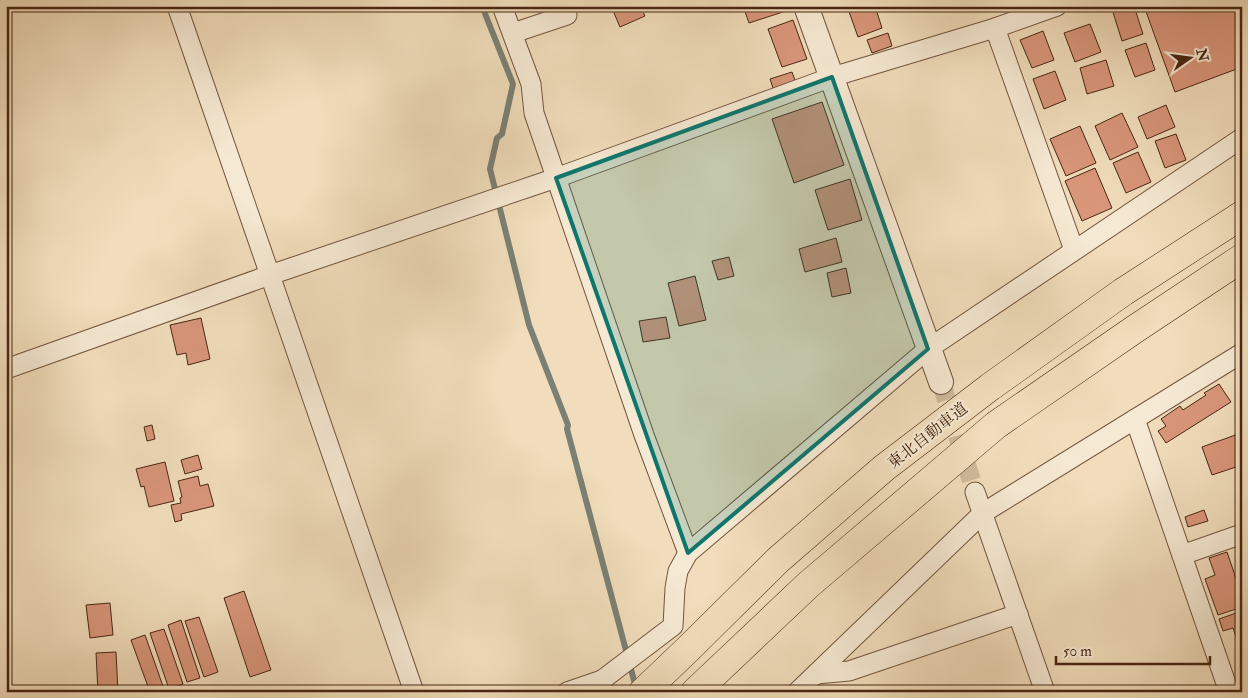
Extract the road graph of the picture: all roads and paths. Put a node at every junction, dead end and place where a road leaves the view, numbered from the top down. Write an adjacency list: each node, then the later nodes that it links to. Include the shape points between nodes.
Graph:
1 (177, 6): 16 (street)
2 (502, 6): 7 (street)
3 (806, 6): 8 (street)
4 (1057, 6): 6 (street)
5 (567, 15): 7 (street)
6 (995, 28): 8 (street); 13 (street)
7 (513, 33): 10 (street, via 531,84 534,114)
8 (832, 77): 10 (street); 19 (street)
9 (1242, 138): 13 (street)
10 (556, 178): 16 (street); 27 (street)
11 (1242, 196): 17 (highway)
12 (1242, 215): 17 (highway, 東北自動車道)
13 (1074, 250): 19 (street)
14 (1242, 258): 18 (highway)
15 (1242, 270): 18 (highway)
16 (270, 275): 21 (street); 33 (street)
17 (1123, 292): 35 (highway, 東北自動車道, via 884,468 778,560)
18 (1135, 328): 36 (highway, via 996,425 808,584)
19 (928, 349): 22 (street); 27 (street)
20 (1242, 353): 23 (street)
21 (6, 369)
22 (941, 382)
23 (1135, 419): 25 (street); 28 (street)
24 (975, 492): 25 (street)
25 (983, 514): 29 (street); 30 (street)
26 (1242, 534): 28 (street)
27 (688, 553): 31 (street, via 678,571 673,626)
28 (1182, 555): 32 (street)
29 (1018, 614): 30 (street, via 849,671); 38 (street)
30 (816, 674): 37 (street)
31 (601, 686): 34 (street)
32 (1233, 687)
33 (414, 692)
34 (567, 692)
35 (642, 692)
36 (695, 692)
37 (797, 692)
38 (1045, 692)

